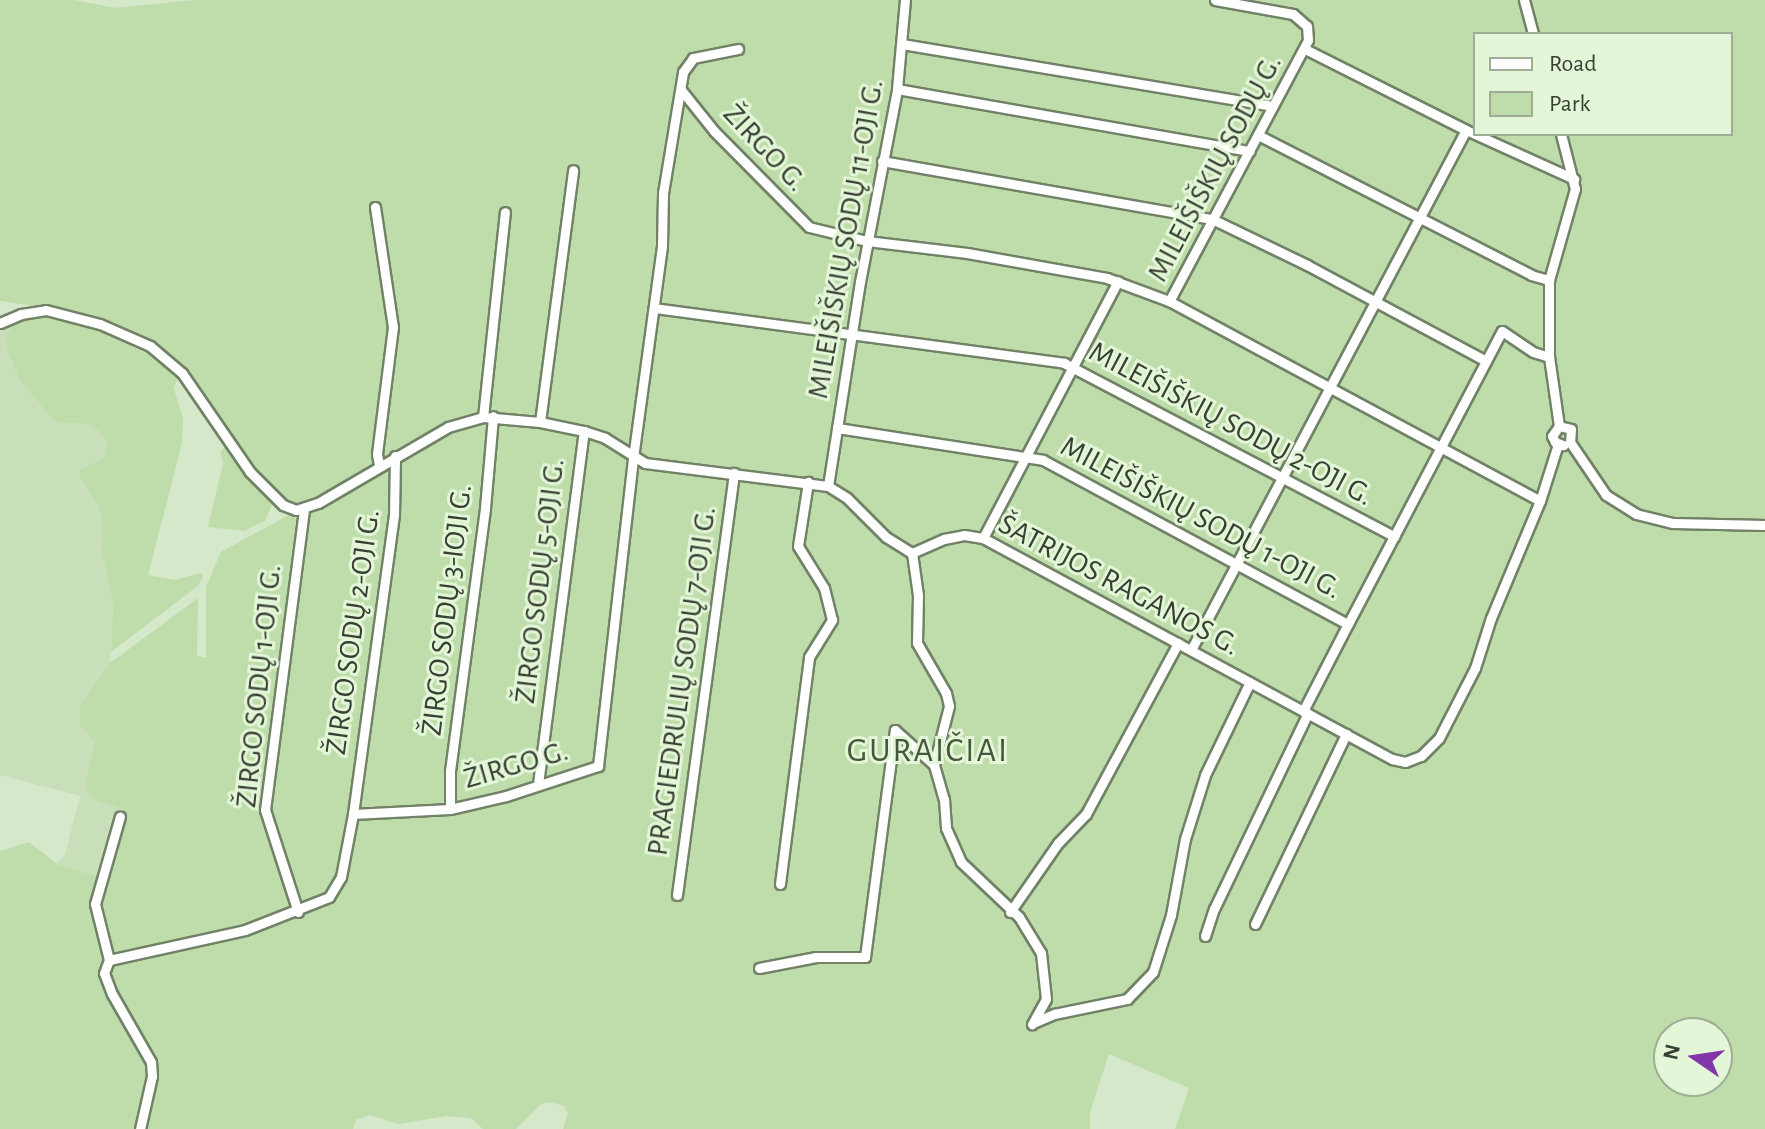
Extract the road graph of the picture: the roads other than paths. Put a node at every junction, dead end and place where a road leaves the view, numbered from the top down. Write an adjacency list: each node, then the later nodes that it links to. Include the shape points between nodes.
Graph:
1 (905, 0): 5 (street, MILEIŠIŠKIŲ SODŲ 11-OJI G.)
2 (1215, 0): 7 (street, MILEIŠIŠKIŲ SODŲ G., via 1299,16 1309,32)
3 (1524, 0): 4 (street)
4 (1532, 32)
5 (902, 44): 8 (street, MILEIŠIŠKIŲ SODŲ 11-OJI G.); 10 (street)
6 (738, 49): 9 (street, ŽIRGO G., via 693,58 683,72)
7 (1305, 49): 10 (street, MILEIŠIŠKIŲ SODŲ G.); 11 (street)
8 (897, 89): 16 (street); 17 (street, MILEIŠIŠKIŲ SODŲ 11-OJI G.)
9 (682, 91): 24 (street, ŽIRGO G., via 800,221 819,231); 29 (street, ŽIRGO G., via 663,193)
10 (1272, 106): 13 (street, MILEIŠIŠKIŲ SODŲ G.)
11 (1466, 130): 12 (street); 22 (street)
12 (1473, 133)
13 (1258, 135): 16 (street, MILEIŠIŠKIŲ SODŲ G.); 22 (street)
14 (1479, 136): 19 (street)
15 (1562, 136): 19 (street)
16 (1250, 151): 23 (street, MILEIŠIŠKIŲ SODŲ G.)
17 (882, 161): 23 (street); 24 (street, MILEIŠIŠKIŲ SODŲ 11-OJI G.)
18 (573, 170): 37 (street)
19 (1574, 179): 25 (street, via 1575,198)
20 (375, 207): 47 (street, via 393,317)
21 (505, 212): 36 (street, ŽIRGO SODŲ 3-IOJI G.)
22 (1421, 216): 25 (street); 28 (street)
23 (1212, 219): 27 (street, MILEIŠIŠKIŲ SODŲ G.); 28 (street)
24 (867, 241): 26 (street, ŽIRGO G.); 31 (street, MILEIŠIŠKIŲ SODŲ 11-OJI G.)
25 (1549, 280): 32 (street)
26 (1118, 281): 27 (street, ŽIRGO G.); 34 (street)
27 (1169, 301): 35 (street, MILEIŠIŠKIŲ SODŲ G.)
28 (1375, 304): 33 (street); 35 (street)
29 (654, 308): 31 (street); 46 (street, ŽIRGO G.)
30 (0, 323): 53 (street, via 33,311 59,312 150,346 182,373 259,481 283,505)
31 (853, 337): 34 (street, MILEIŠIŠKIŲ SODŲ 2-OJI G.); 39 (street, MILEIŠIŠKIŲ SODŲ 11-OJI G.)
32 (1549, 357): 33 (street, MILEIŠIŠKIŲ SODŲ 1-OJI G., via 1533,352 1505,330); 38 (street)
33 (1486, 361): 43 (street, MILEIŠIŠKIŲ SODŲ 1-OJI G.)
34 (1075, 367): 45 (street); 49 (street, MILEIŠIŠKIŲ SODŲ 2-OJI G.)
35 (1330, 391): 43 (street, MILEIŠIŠKIŲ SODŲ G.); 49 (street)
36 (488, 416): 37 (street); 44 (street, via 448,427); 67 (street, ŽIRGO SODŲ 3-IOJI G., via 485,508 450,771)
37 (540, 422): 40 (street)
38 (1559, 426): 41 (street, via 1571,429); 42 (street, ŠATRIJOS RAGANOS G., via 1552,436)
39 (837, 428): 45 (street, MILEIŠIŠKIŲ SODŲ 1-OJI G.); 51 (street, MILEIŠIŠKIŲ SODŲ 11-OJI G.)
40 (584, 431): 46 (street, via 605,438); 66 (street, ŽIRGO SODŲ 5-OJI G.)
41 (1570, 442): 42 (street); 54 (street, via 1606,495 1636,514 1673,523)
42 (1558, 444): 52 (street, ŠATRIJOS RAGANOS G.)
43 (1441, 450): 52 (street, MILEIŠIŠKIŲ SODŲ G.); 55 (street, MILEIŠIŠKIŲ SODŲ 1-OJI G.)
44 (395, 456): 47 (street); 68 (street, ŽIRGO SODŲ 2-OJI G., via 394,515)
45 (1027, 457): 56 (street); 58 (street, MILEIŠIŠKIŲ SODŲ 1-OJI G., via 1043,460)
46 (633, 458): 48 (street); 66 (street, ŽIRGO G., via 598,766)
47 (379, 465): 53 (street)
48 (734, 473): 50 (street); 71 (street, PRAGIEDRULIŲ SODŲ 7-OJI G.)
49 (1284, 478): 55 (street, MILEIŠIŠKIŲ SODŲ 2-OJI G.); 58 (street)
50 (808, 482): 51 (street); 70 (street, via 798,546 824,588 832,620 809,657)
51 (828, 486): 57 (street)
52 (1540, 501): 64 (street, ŠATRIJOS RAGANOS G., via 1475,668 1430,750 1414,761 1392,759)
53 (304, 508): 72 (street, ŽIRGO SODŲ 1-OJI G., via 265,810)
54 (1765, 525)
55 (1394, 536): 59 (street, MILEIŠIŠKIŲ SODŲ 1-OJI G.)
56 (983, 538): 57 (street, ŠATRIJOS RAGANOS G., via 964,535); 60 (street, ŠATRIJOS RAGANOS G.)
57 (912, 553): 65 (street, via 917,643 949,706)
58 (1237, 565): 59 (street, MILEIŠIŠKIŲ SODŲ 1-OJI G.); 61 (street)
59 (1348, 624): 63 (street)
60 (1178, 643): 61 (street, ŠATRIJOS RAGANOS G.); 73 (street, via 1086,814 1058,843)
61 (1191, 650): 62 (street, ŠATRIJOS RAGANOS G.)
62 (1250, 682): 63 (street, ŠATRIJOS RAGANOS G.); 73 (street, via 1205,775 1153,972 1127,999 1054,1014 1032,1024 1046,999 1045,965 1026,926)
63 (1306, 712): 64 (street, ŠATRIJOS RAGANOS G.); 75 (street)
64 (1346, 734): 74 (street)
65 (934, 765): 73 (street, via 955,850); 77 (street, via 895,730 865,957 816,957)
66 (538, 784): 67 (street, ŽIRGO G.)
67 (450, 809): 68 (street, ŽIRGO G.)
68 (353, 814): 72 (street, via 335,890)
69 (120, 816): 76 (street, via 95,904)
70 (780, 884)
71 (677, 895)
72 (298, 912): 76 (street, via 245,930)
73 (1010, 912)
74 (1255, 924)
75 (1205, 936)
76 (109, 960): 78 (street, via 104,973 112,994 151,1062)
77 (759, 968)
78 (140, 1129)

